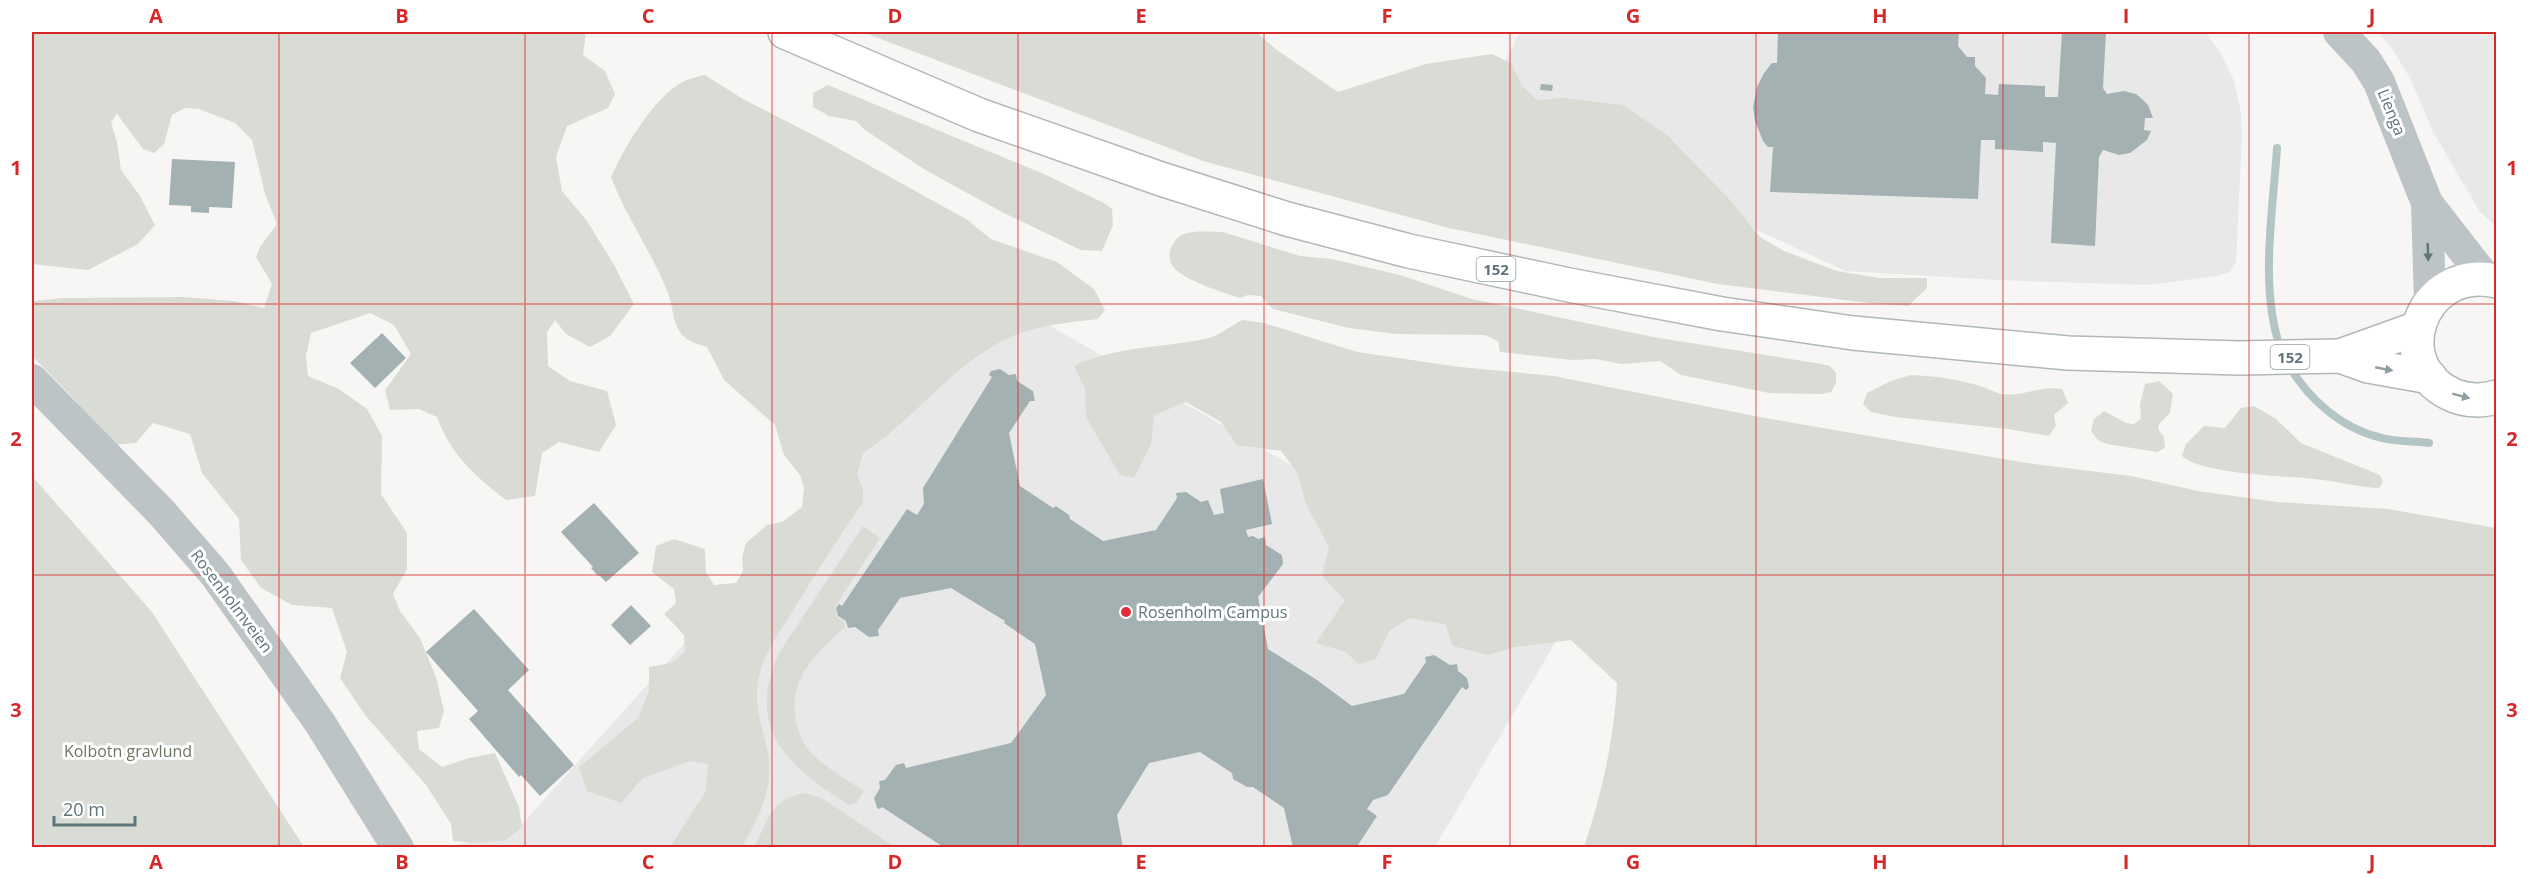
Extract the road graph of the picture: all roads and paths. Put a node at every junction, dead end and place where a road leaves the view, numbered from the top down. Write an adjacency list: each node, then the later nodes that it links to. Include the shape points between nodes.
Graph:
1 (785, 32): 6 (main road, 152, via 968,110 1101,160 1287,219 1409,251 1569,285 1722,314 1853,333 2068,353 2239,358)
2 (2339, 32): 3 (street, Lienga, via 2379,82)
3 (2427, 203): 4 (street, Lienga); 5 (street, Lienga, one-way to 5)
4 (2491, 280): 5 (main road, 152, via 2449,285)
5 (2424, 315): 6 (main road, 152); 7 (main road, via 2417,345)
6 (2340, 356): 7 (main road, 152, one-way to 7, via 2368,366)
7 (2430, 377): 9 (main road, 152, one-way to 9, via 2444,390 2460,397)
8 (32, 381): 10 (street, Rosenholmveien, via 162,513 215,574 320,723)
9 (2496, 397)
10 (398, 848)

